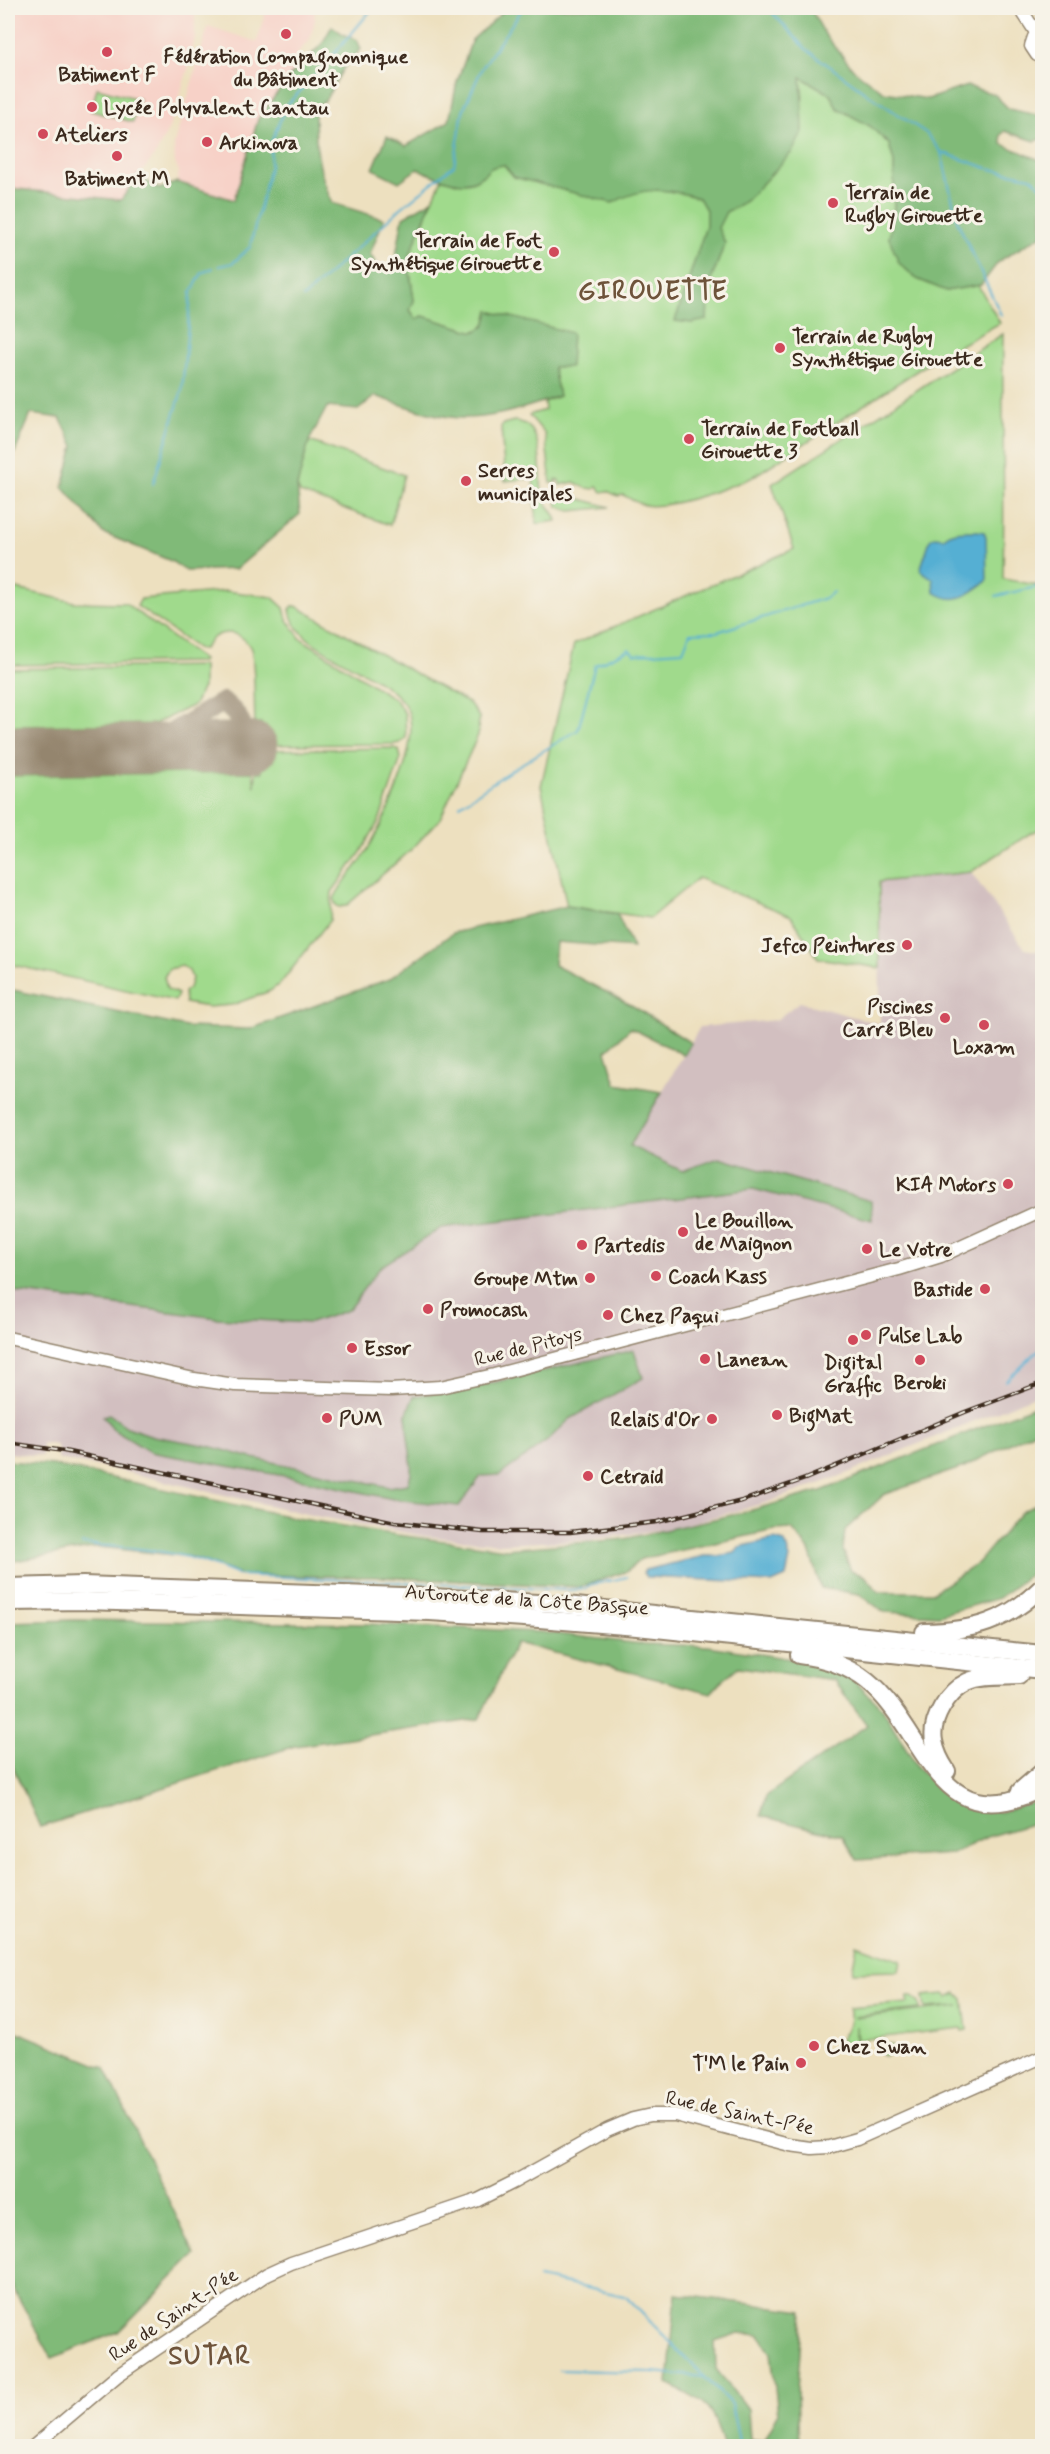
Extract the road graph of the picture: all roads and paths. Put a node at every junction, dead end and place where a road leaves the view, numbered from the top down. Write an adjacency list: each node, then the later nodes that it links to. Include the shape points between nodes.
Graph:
1 (1020, 8): 2 (street)
2 (1040, 33): 3 (street, via 1031,46)
3 (1042, 56)
4 (1042, 1210): 5 (street, Rue de Pitoys, via 941,1256 899,1269 440,1387 361,1390 216,1383)
5 (8, 1338)
6 (8, 1587): 9 (highway, Autoroute de la Côte Basque, via 83,1585 431,1597 556,1604)
7 (1042, 1587): 9 (highway, via 998,1619 965,1630)
8 (8, 1602): 10 (highway, Autoroute de la Côte Basque, via 430,1612)
9 (843, 1633): 11 (highway, Autoroute de la Côte Basque)
10 (722, 1636): 12 (highway, Autoroute de la Côte Basque); 15 (highway, via 740,1646 825,1659 850,1670 884,1699 939,1776 967,1798 1006,1803)
11 (1042, 1654)
12 (1042, 1670)
13 (1042, 1676): 14 (highway, via 967,1682 951,1695 938,1715 933,1739 939,1760 955,1783 973,1792 999,1797 1021,1791)
14 (1042, 1772)
15 (1042, 1788)
16 (1042, 2057): 17 (street, Rue de Saint-Pée, via 857,2139 829,2147 790,2145 693,2118 657,2115 633,2119 478,2200 291,2263 259,2279 118,2375)
17 (34, 2446)

